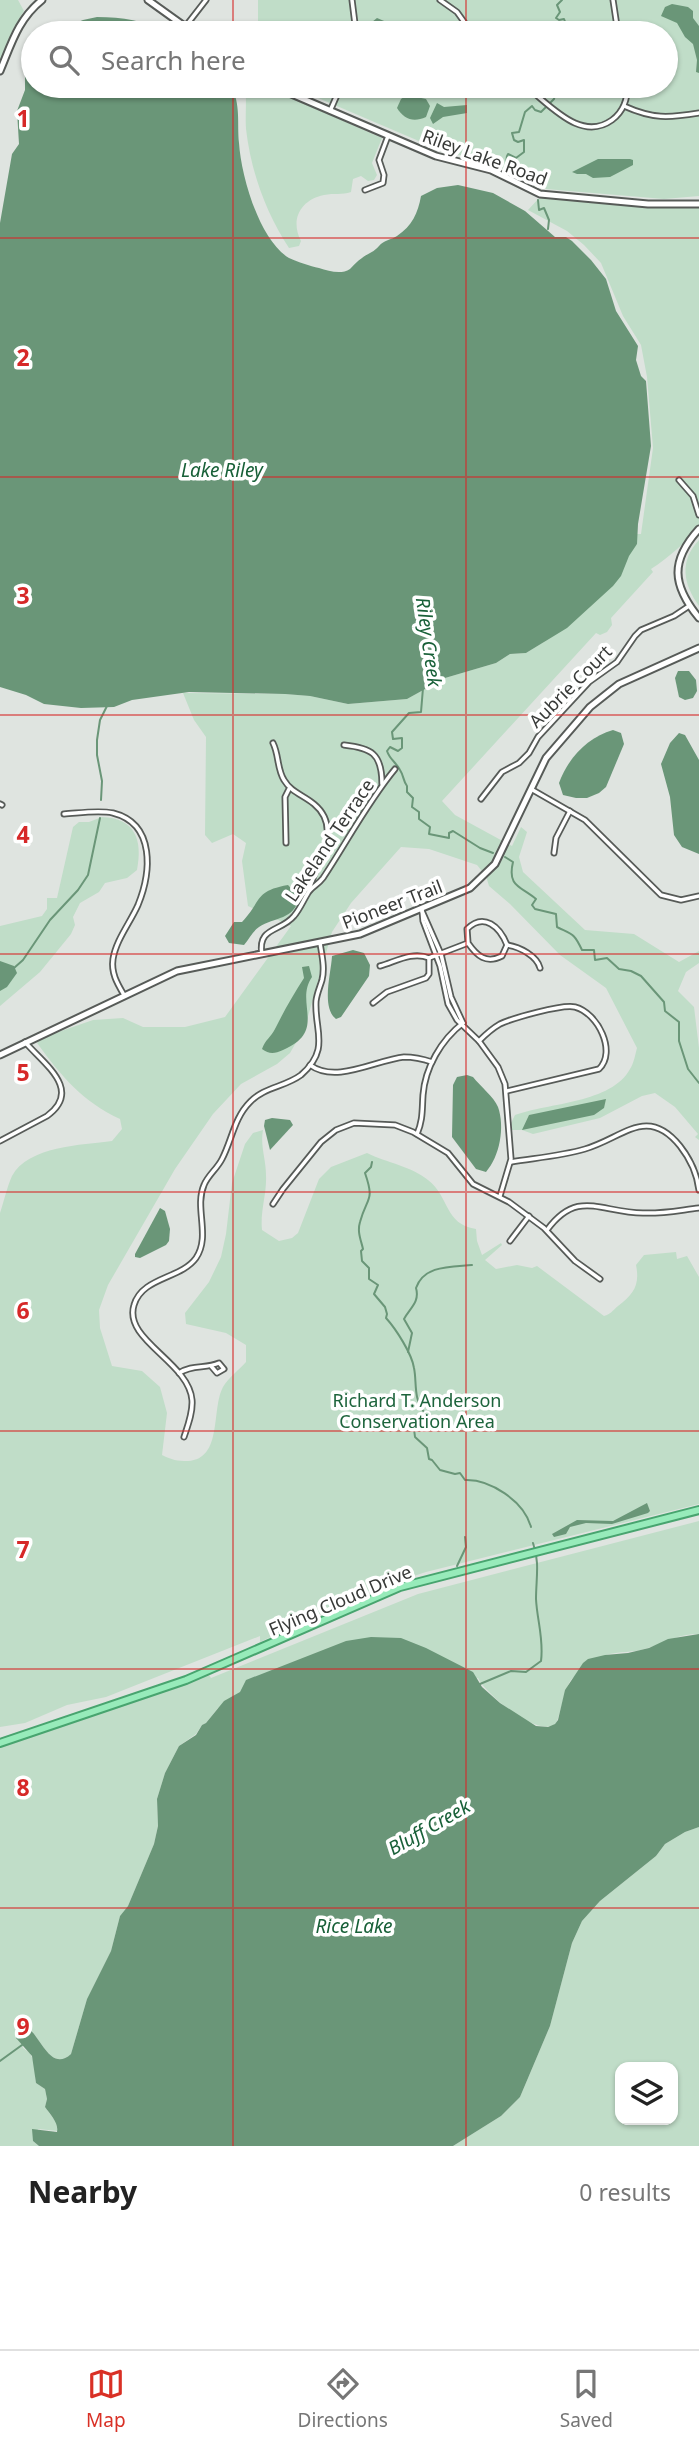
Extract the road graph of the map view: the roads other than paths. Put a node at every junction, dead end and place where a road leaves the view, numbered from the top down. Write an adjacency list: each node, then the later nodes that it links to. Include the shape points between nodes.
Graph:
1 (42, 0): 7 (main road)
2 (148, 0): 8 (main road)
3 (352, 0): 10 (street)
4 (440, 0): 11 (street)
5 (613, 0): 12 (street)
6 (203, 1): 9 (street)
7 (22, 21)
8 (177, 21)
9 (189, 21)
10 (355, 21)
11 (463, 21)
12 (616, 21)
13 (21, 23): 14 (main road)
14 (0, 71)
15 (301, 98): 20 (main road, Riley Lake Road)
16 (336, 98): 20 (street)
17 (540, 98): 19 (street, via 572,123 594,127 609,122)
18 (625, 98): 19 (street)
19 (624, 106): 21 (street, via 653,117)
20 (330, 111): 22 (main road, Riley Lake Road)
21 (699, 113)
22 (388, 136): 23 (street, via 379,156 383,183); 24 (main road, Riley Lake Road, via 436,156 491,170 540,194)
23 (365, 190)
24 (699, 204)
25 (679, 480): 26 (street, via 693,496)
26 (699, 515)
27 (699, 529): 28 (main road, via 679,559 678,583)
28 (690, 606): 29 (main road); 37 (street, Aubrie Court, via 635,636 617,662 589,682 519,763 502,772)
29 (699, 618)
30 (699, 648): 36 (main road, Pioneer Trail, via 619,684 599,698 554,747)
31 (273, 743): 35 (street)
32 (344, 745): 34 (street, via 374,753)
33 (395, 769): 34 (street, Lakeland Terrace)
34 (381, 786): 42 (street, Lakeland Terrace, via 321,881)
35 (289, 789): 40 (street, via 285,797); 42 (street, via 317,806 327,821 328,840)
36 (531, 789): 38 (street); 44 (main road, Pioneer Trail, via 488,873 470,888)
37 (481, 799)
38 (570, 811): 41 (street); 43 (street, via 597,829 661,895 681,900)
39 (64, 814): 53 (street, via 116,814 129,820 143,836 149,857 144,888 113,961 113,973)
40 (286, 843)
41 (554, 853)
42 (309, 890): 48 (street, Lakeland Terrace, via 291,920 263,938)
43 (699, 896)
44 (422, 910): 45 (main road, Pioneer Trail, via 360,934); 49 (street)
45 (320, 943): 48 (main road, Pioneer Trail); 60 (street, via 323,967 316,1002 320,1039)
46 (468, 943): 47 (street, via 477,956 489,960 502,956); 47 (street, via 467,929 482,921 491,922); 49 (street)
47 (507, 945): 52 (street, via 538,960)
48 (259, 955): 53 (main road, Pioneer Trail, via 177,971)
49 (439, 955): 50 (street); 55 (street)
50 (429, 958): 51 (street, via 417,955); 54 (street, via 426,978 387,992)
51 (380, 967)
52 (540, 968)
53 (124, 995): 57 (main road, Pioneer Trail)
54 (373, 1003)
55 (463, 1023): 56 (street); 59 (street)
56 (479, 1041): 61 (street, via 498,1066); 61 (street, via 505,1022 563,1007 581,1010 598,1027 607,1053 599,1069)
57 (26, 1042): 58 (main road, Pioneer Trail); 63 (street, via 59,1079 62,1096 54,1111)
58 (0, 1055)
59 (432, 1062): 60 (street, via 404,1058 326,1072); 62 (street)
60 (310, 1065): 74 (street, via 295,1079 257,1095 242,1111 223,1158 201,1191 198,1255 185,1268 146,1288 134,1304 139,1334)
61 (506, 1091): 64 (street)
62 (416, 1134): 66 (street, via 448,1153 473,1184); 67 (street, via 384,1124 354,1123 336,1130 321,1142)
63 (0, 1141)
64 (511, 1162): 65 (street, via 587,1149 638,1126 654,1126 668,1133 690,1158); 66 (street)
65 (699, 1190)
66 (499, 1197): 69 (street)
67 (273, 1204)
68 (699, 1208): 70 (street, via 642,1213 581,1205 560,1214)
69 (529, 1216): 70 (street); 71 (street)
70 (547, 1231): 72 (street)
71 (510, 1241)
72 (600, 1279)
73 (211, 1366): 74 (street, via 193,1366)
74 (179, 1373): 75 (street, via 192,1400)
75 (184, 1437)
76 (699, 1510): 77 (main road, Flying Cloud Drive, via 400,1587 186,1680)
77 (0, 1743)

